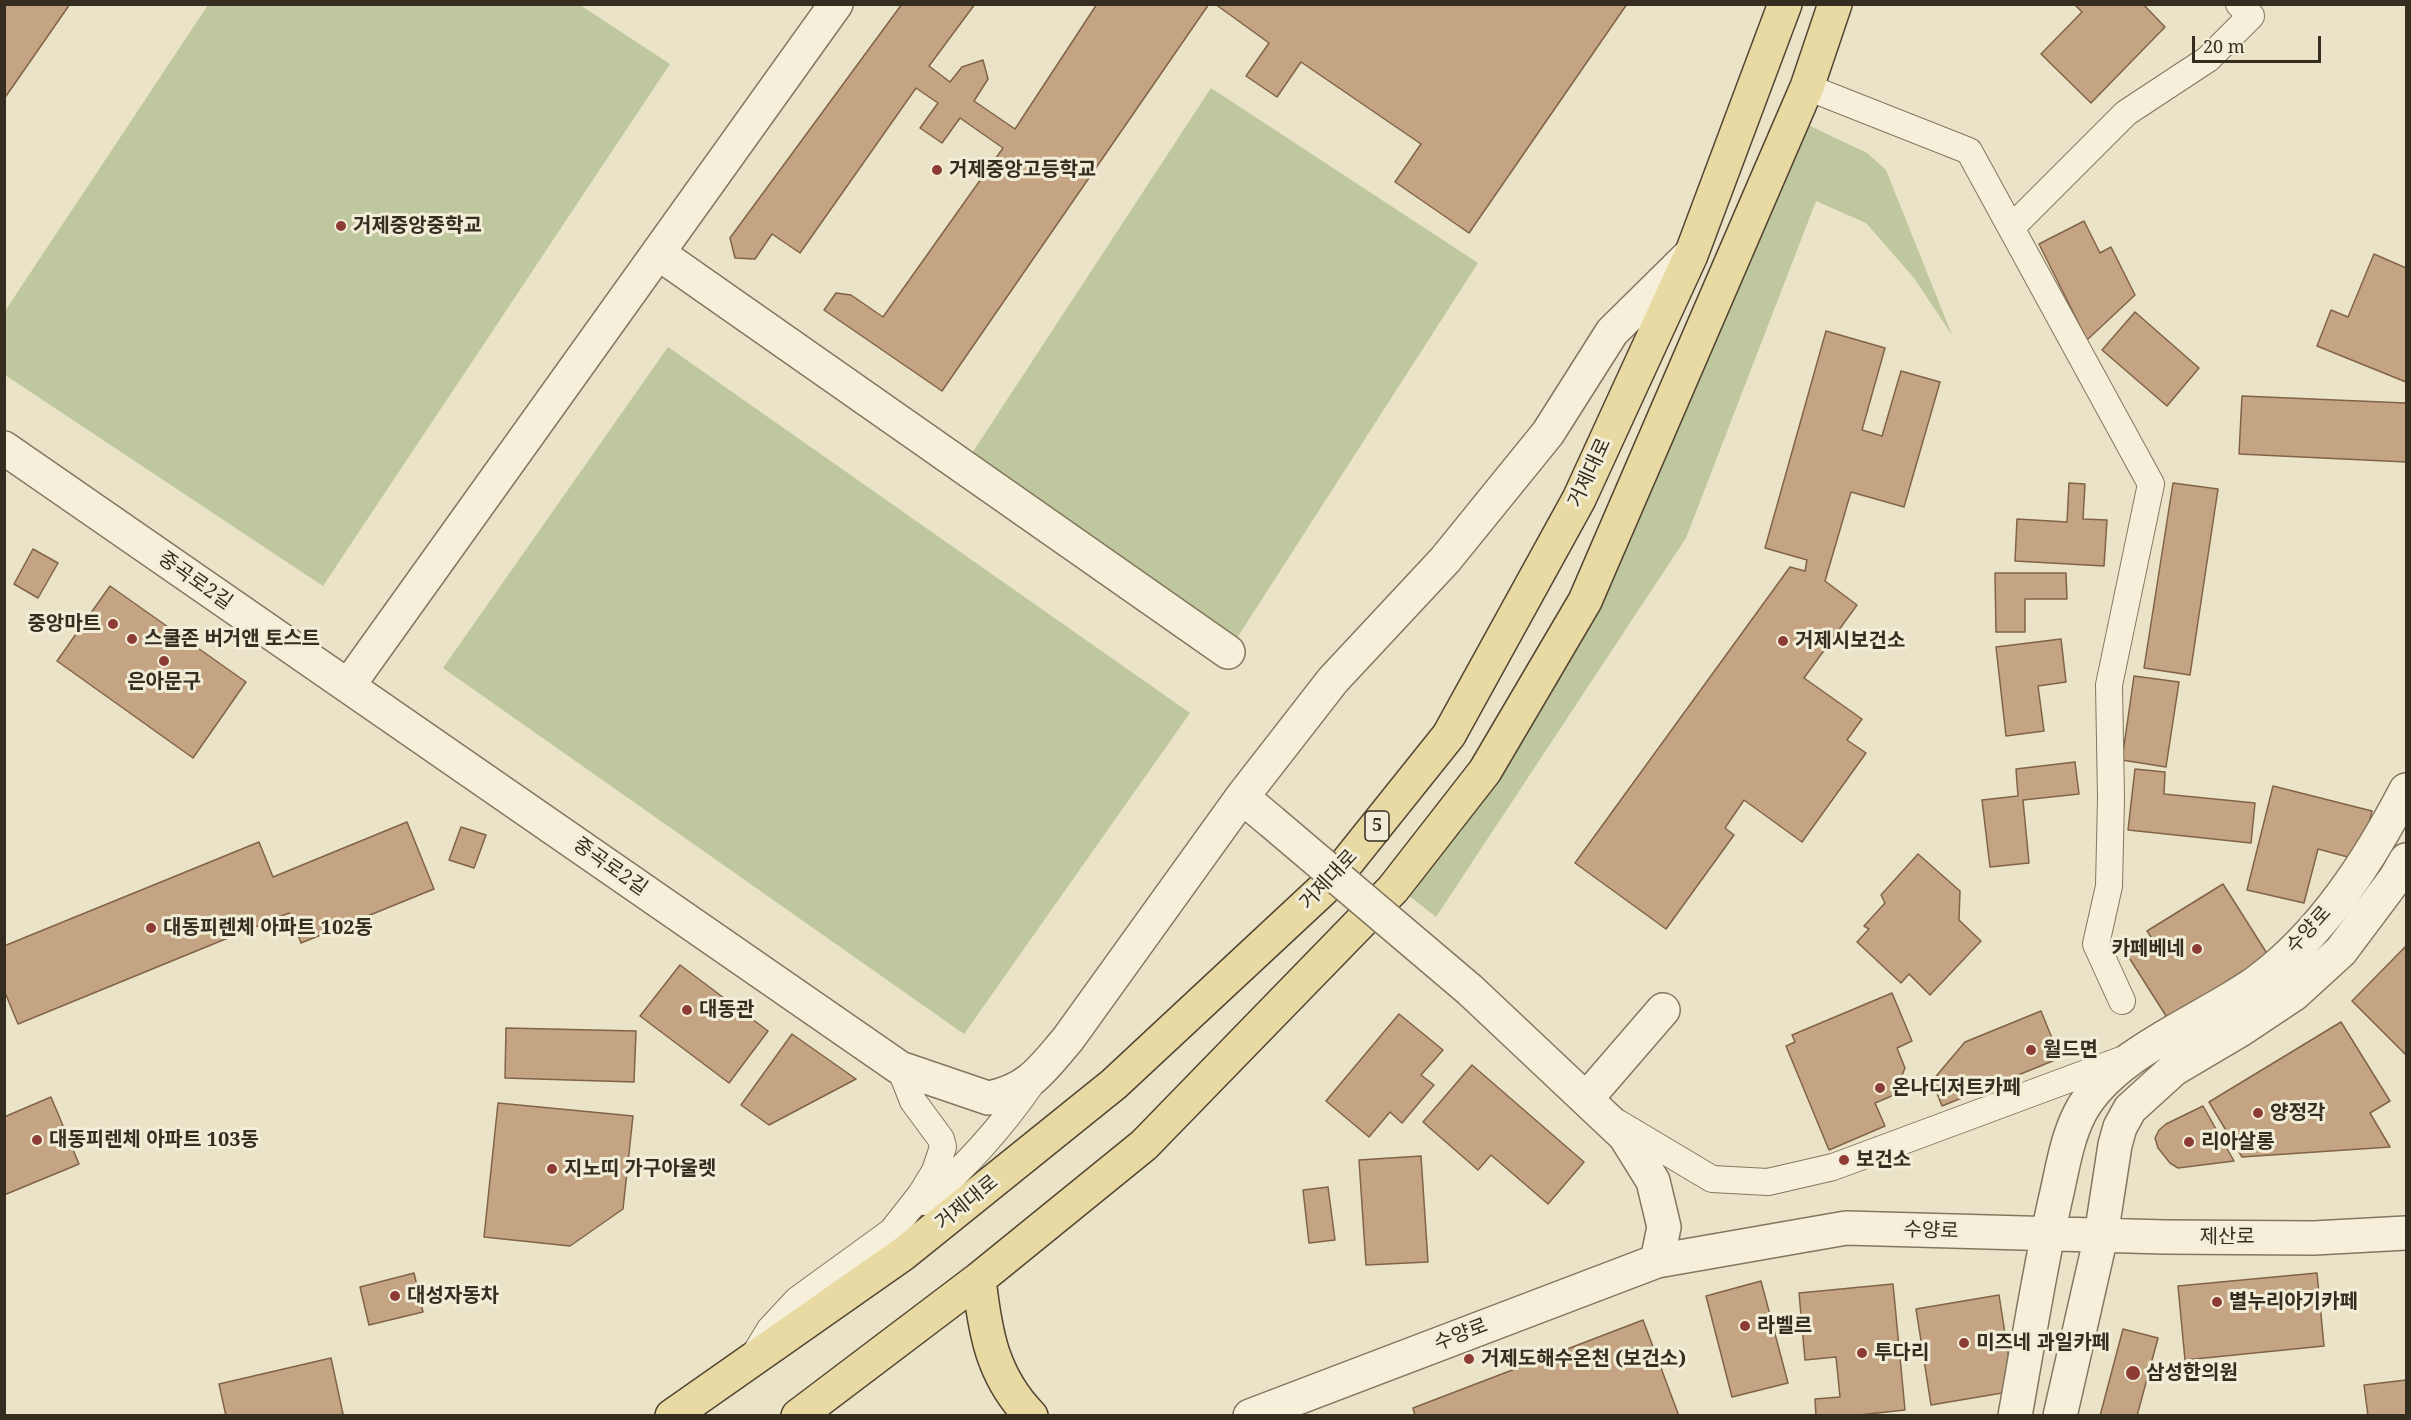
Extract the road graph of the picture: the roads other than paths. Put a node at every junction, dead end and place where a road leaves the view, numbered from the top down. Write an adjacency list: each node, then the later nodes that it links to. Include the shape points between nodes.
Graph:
1 (836, 4): 7 (street)
2 (1785, 4): 8 (main road, 거제대로 / 5)
3 (1835, 4): 5 (main road)
4 (2240, 4): 6 (lane, via 2251,16 2208,59 2127,113)
5 (1808, 87): 6 (lane, via 1969,151); 26 (main road, via 1585,601 1485,771 1392,889 1144,1146)
6 (2011, 228): 15 (lane, via 2151,484 2109,685 2109,886 2096,944)
7 (658, 253): 10 (street); 11 (street)
8 (1690, 255): 13 (street, via 1612,332 1548,433 1445,560 1333,680); 27 (main road, 거제대로 / 5, via 1580,499 1449,735 1333,880 1114,1084 903,1254)
9 (4, 448): 11 (street, 중곡로2길)
10 (1228, 652)
11 (348, 686): 18 (street, 중곡로2길)
12 (2406, 790): 17 (street, 수양로, via 2364,864 2307,938 2257,982)
13 (1242, 797): 19 (street, via 1087,1015); 20 (street, bridge, via 1470,990)
14 (2406, 860): 24 (street, 수양로, via 2342,951 2294,994 2174,1069 2130,1109 2115,1145)
15 (2122, 1001)
16 (1663, 1010): 20 (street)
17 (2151, 1047): 20 (lane, via 1833,1167 1768,1182 1712,1179); 23 (street, 수양로, via 2125,1062 2094,1091 2080,1113 2068,1142)
18 (900, 1068): 19 (street, 중곡로2길, via 988,1098 1025,1086); 21 (lane, via 913,1101 943,1146 921,1194)
19 (1036, 1077): 21 (lane, via 978,1152)
20 (1596, 1107): 25 (street, via 1625,1136 1653,1181 1664,1227)
21 (892, 1231): 27 (lane, via 797,1300 770,1329)
22 (2406, 1233): 24 (street, 제산로, via 2314,1238)
23 (2048, 1235): 24 (street, 제산로); 25 (street, 수양로, via 1846,1228); 32 (street)
24 (2101, 1236): 33 (street, 수양로)
25 (1657, 1261): 31 (street, 수양로)
26 (979, 1279): 29 (main road); 30 (main road, via 984,1326 997,1367 1016,1400)
27 (751, 1360): 28 (main road, 거제대로 / 5)
28 (672, 1416)
29 (798, 1416)
30 (1031, 1416)
31 (1250, 1416)
32 (2015, 1416)
33 (2060, 1416)

